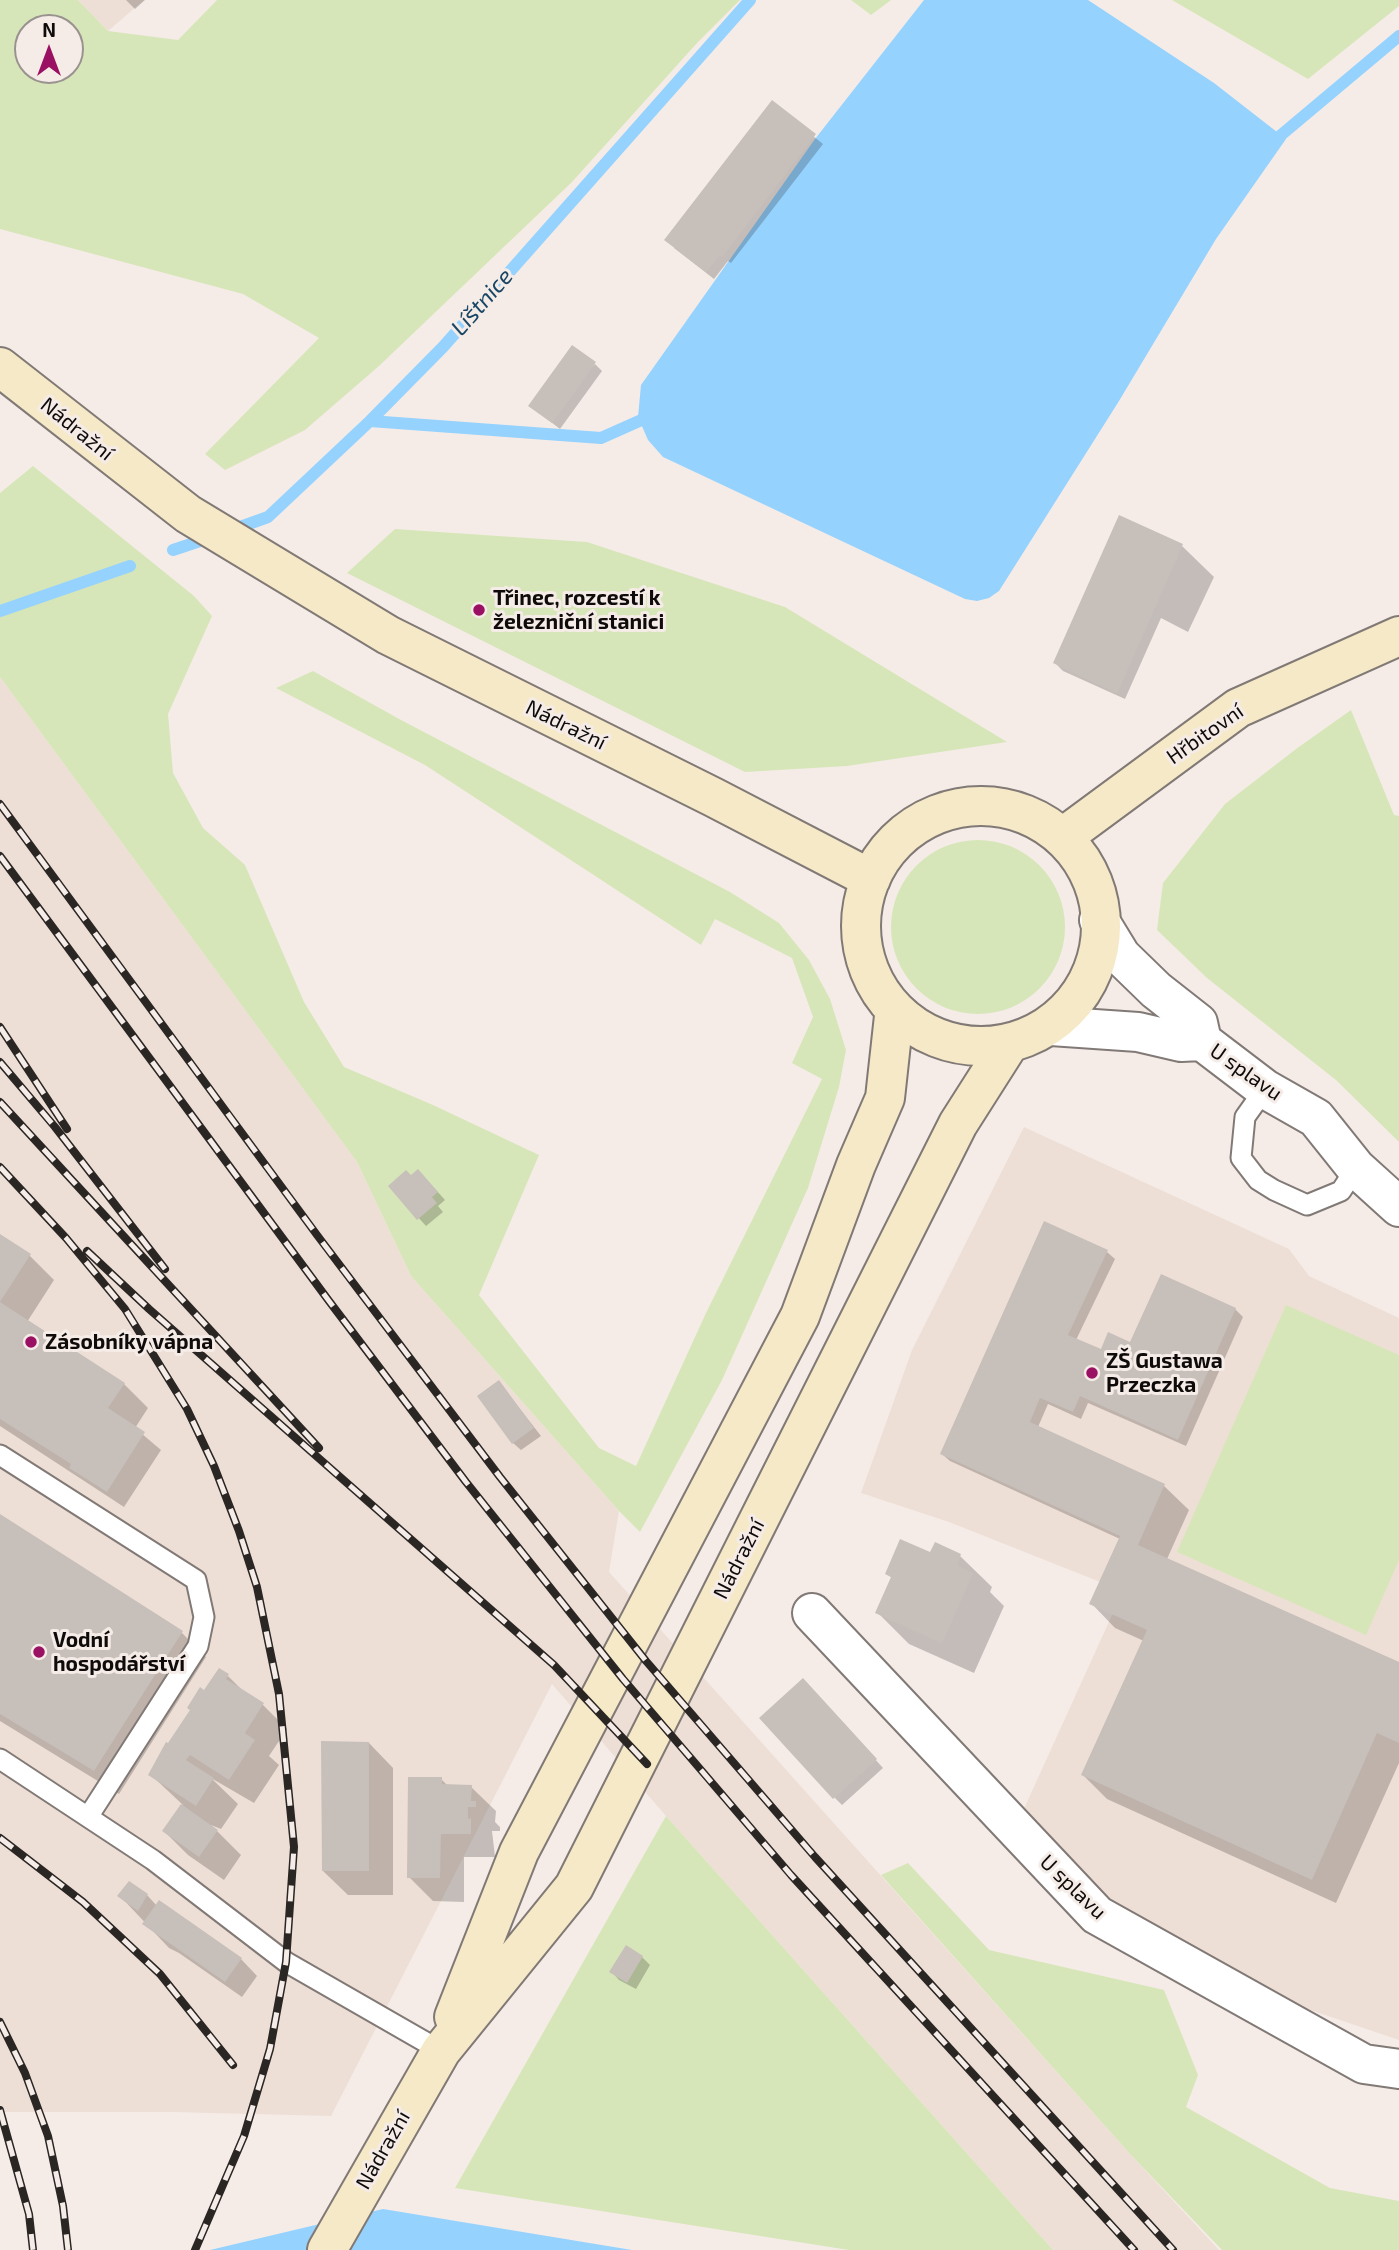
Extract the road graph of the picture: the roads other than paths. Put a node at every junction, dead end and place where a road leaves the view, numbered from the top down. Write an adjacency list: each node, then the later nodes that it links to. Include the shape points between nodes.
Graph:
1 (0, 367): 4 (main road, Nádražní, via 188,514 388,635)
2 (1399, 636): 3 (main road, Hřbitovní, via 1238,708)
3 (1063, 838): 4 (main road, via 1018,809 963,804 919,820 893,844); 5 (main road, via 1091,879)
4 (871, 879): 6 (main road, via 861,918 865,959)
5 (1099, 920): 7 (main road, via 1097,959 1085,990); 8 (street, via 1121,956 1198,1023)
6 (894, 1016): 9 (main road, via 938,1039); 17 (main road, Nádražní, via 885,1098 800,1316 519,1852)
7 (1051, 1026): 8 (street, U splavu); 9 (main road)
8 (1202, 1041): 10 (street, U splavu)
9 (1007, 1047): 17 (main road, Nádražní, via 958,1124 574,1886)
10 (1265, 1089): 11 (street, U splavu, via 1317,1118); 11 (lane, via 1245,1117 1241,1158 1258,1180 1307,1205 1341,1191)
11 (1356, 1168): 12 (street, U splavu)
12 (1399, 1207)
13 (0, 1455): 16 (lane, via 196,1580 204,1617 198,1646)
14 (812, 1613): 18 (street, U splavu, via 1097,1915 1364,2064)
15 (0, 1759): 16 (lane)
16 (88, 1816): 17 (lane, via 286,1962)
17 (441, 2051): 19 (main road, Nádražní)
18 (1399, 2069)
19 (327, 2250)

